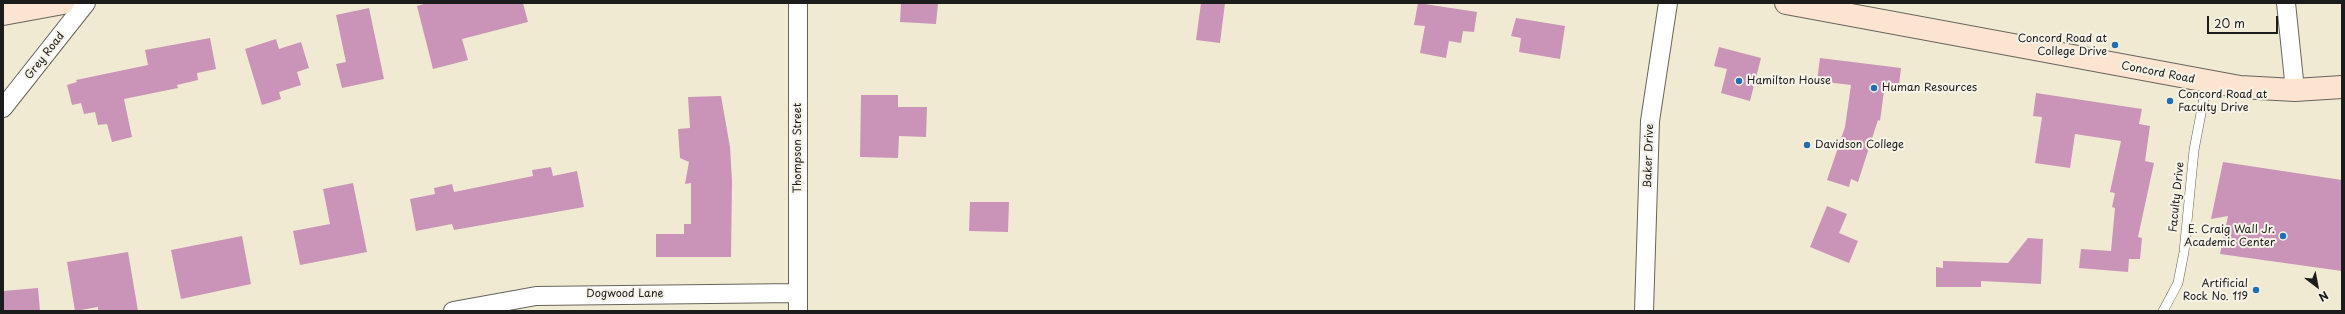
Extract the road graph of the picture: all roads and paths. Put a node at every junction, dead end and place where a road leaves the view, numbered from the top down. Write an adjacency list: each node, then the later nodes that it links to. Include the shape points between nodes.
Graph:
1 (63, 3): 7 (main road)
2 (86, 3): 11 (street, Grey Road)
3 (798, 3): 12 (street, Thompson Street)
4 (1668, 3): 15 (street, Baker Drive, via 1650,121)
5 (1786, 3): 8 (main road, Concord Road)
6 (2286, 3): 10 (street)
7 (3, 14)
8 (2207, 82): 10 (main road, Concord Road, via 2248,88); 16 (lane, Faculty Drive, via 2194,150 2180,276)
9 (2342, 87): 10 (main road, Concord Road)
10 (2295, 90)
11 (3, 108)
12 (798, 293): 13 (street, Dogwood Lane, via 536,296); 14 (street, Thompson Street)
13 (453, 311)
14 (798, 311)
15 (1644, 311)
16 (2163, 311)

